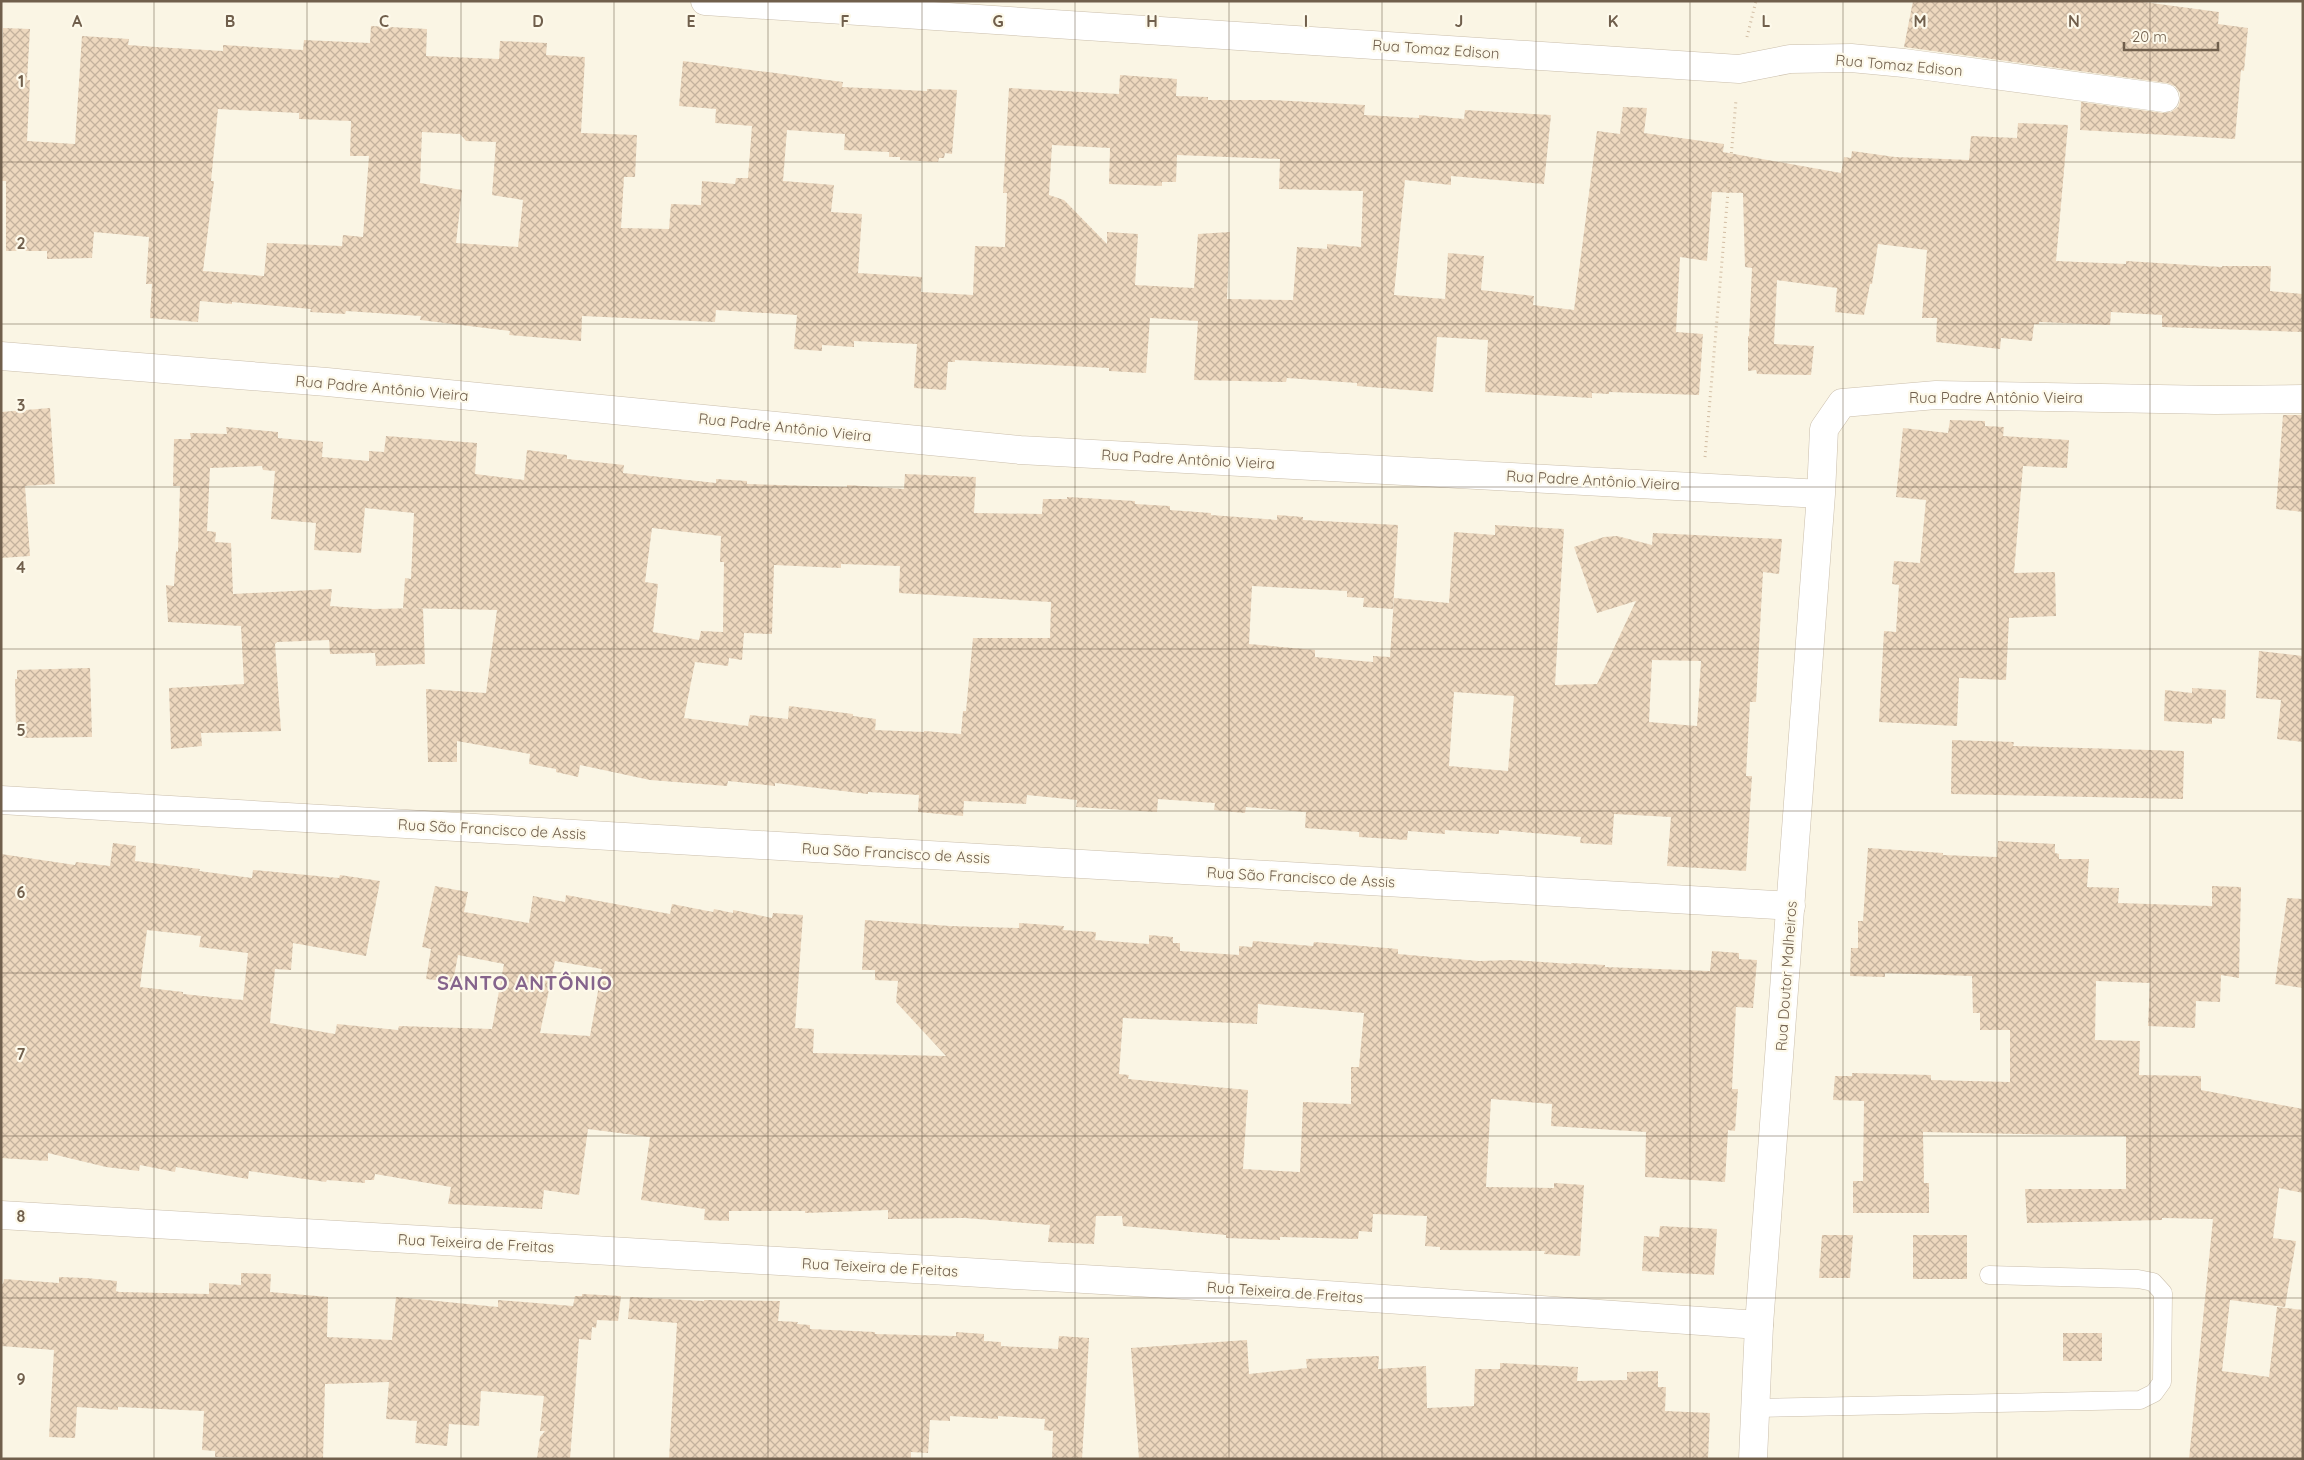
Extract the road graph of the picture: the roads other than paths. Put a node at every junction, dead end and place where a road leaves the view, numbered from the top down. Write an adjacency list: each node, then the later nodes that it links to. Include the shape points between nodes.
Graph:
1 (705, 1): 2 (street, Rua Tomaz Edison, via 1739,69 1790,59 1852,58)
2 (2165, 98)
3 (1, 356): 5 (street, Rua Padre Antônio Vieira, via 327,382 1020,450)
4 (2303, 399): 5 (street, Rua Padre Antônio Vieira, via 1936,395 1842,403 1824,429)
5 (1821, 494): 7 (street, Rua Doutor Malheiros)
6 (1, 800): 7 (street, Rua São Francisco de Assis)
7 (1792, 906): 10 (street, Rua Doutor Malheiros)
8 (1, 1215): 10 (street, Rua Teixeira de Freitas, via 1168,1284)
9 (1989, 1276): 11 (lane, via 2153,1282 2163,1294 2162,1382 2154,1393 2140,1400)
10 (1759, 1325): 11 (street, Rua Doutor Malheiros)
11 (1756, 1408): 12 (street, Rua Doutor Malheiros)
12 (1753, 1459)

